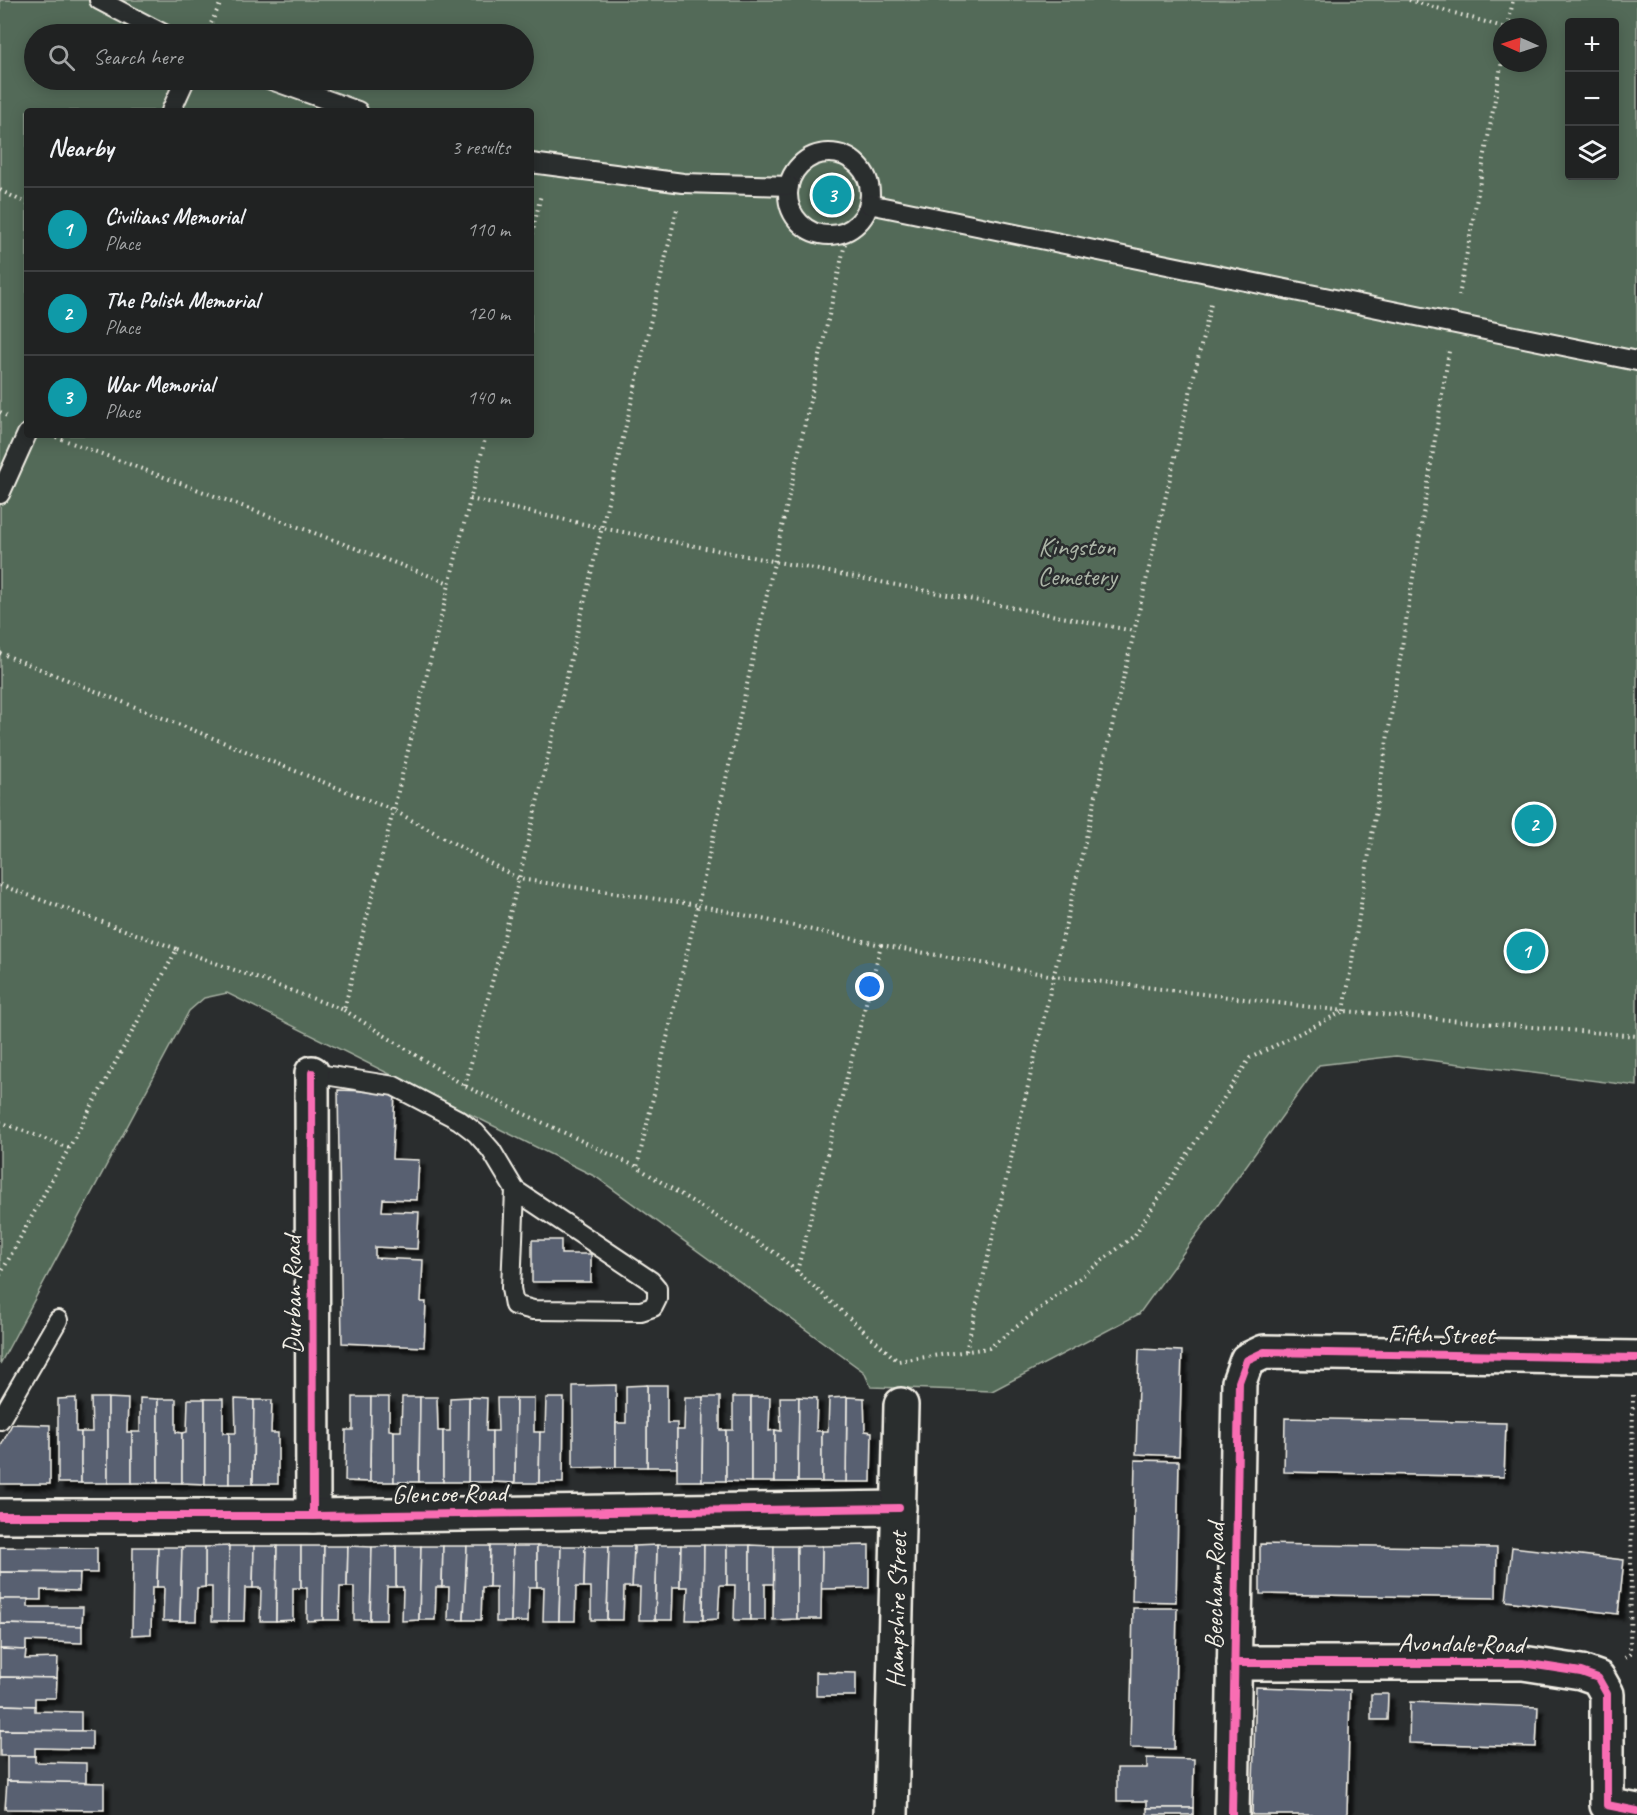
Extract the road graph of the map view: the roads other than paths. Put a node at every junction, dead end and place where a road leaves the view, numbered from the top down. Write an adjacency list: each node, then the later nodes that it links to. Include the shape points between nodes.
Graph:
1 (99, 0): 2 (lane)
2 (145, 24)
3 (180, 90): 5 (lane)
4 (299, 90): 6 (lane)
5 (172, 108)
6 (350, 108)
7 (539, 164): 8 (lane, via 683,183)
8 (789, 186): 9 (lane, via 794,215 820,234 848,230 863,217); 9 (lane, via 798,167 809,158 828,153 842,155 865,173)
9 (869, 204): 10 (lane)
10 (1637, 361)
11 (25, 438): 12 (lane)
12 (0, 494)
13 (312, 1073): 14 (lane, via 394,1086 459,1120 491,1150); 22 (street, Durban Road)
14 (515, 1190): 14 (lane, via 511,1288 514,1305 533,1310 641,1311 653,1307 657,1288 651,1281)
15 (58, 1320): 19 (lane)
16 (1635, 1358): 17 (street, Fifth Street, via 1264,1352)
17 (1247, 1360): 23 (street, Beecham Road, via 1239,1382)
18 (901, 1405): 20 (street, Hampshire Street)
19 (0, 1420)
20 (899, 1508): 22 (street, Glencoe Road); 25 (street, Hampshire Street)
21 (0, 1516): 22 (street, Glencoe Road)
22 (313, 1516)
23 (1234, 1662): 24 (street, Avondale Road, via 1523,1663 1598,1678 1607,1694 1607,1805); 26 (street, Beecham Road)
24 (1637, 1811)
25 (891, 1815)
26 (1232, 1815)

